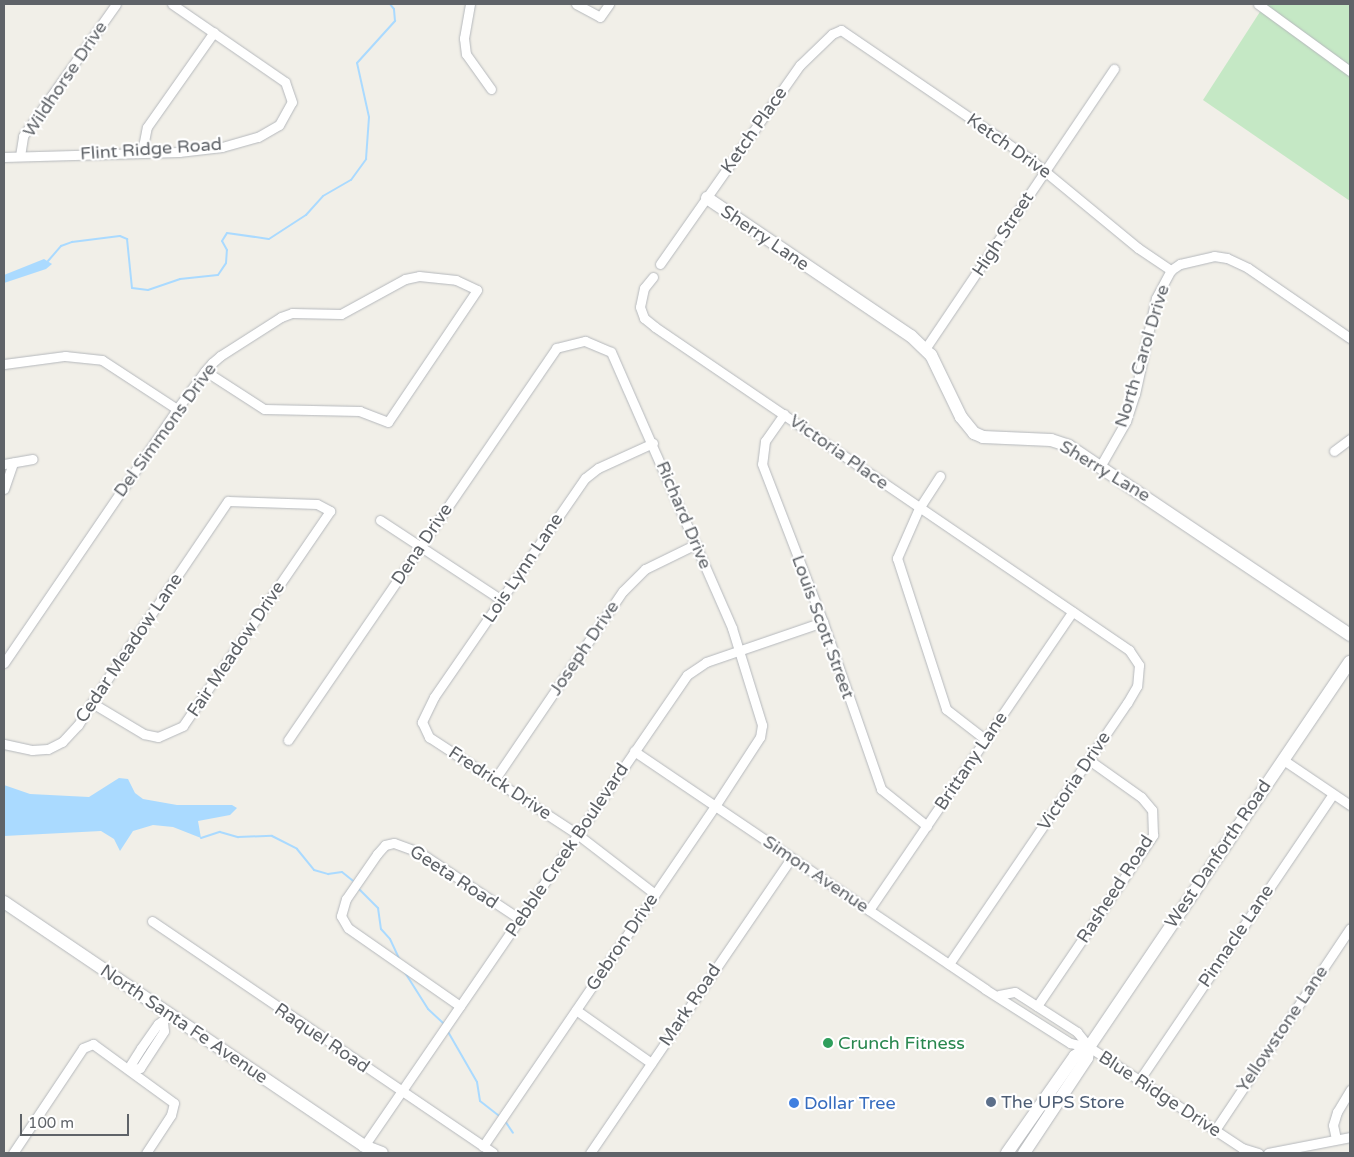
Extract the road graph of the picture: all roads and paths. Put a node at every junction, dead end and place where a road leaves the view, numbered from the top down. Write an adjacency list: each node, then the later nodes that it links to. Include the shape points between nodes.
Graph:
1 (116, 4): 13 (street, Wildhorse Drive, via 23,136)
2 (172, 4): 8 (street)
3 (470, 4): 11 (street, via 464,38 466,54)
4 (576, 4): 5 (street, via 600,16)
5 (609, 4)
6 (1258, 4): 10 (street)
7 (841, 30): 15 (street, Ketch Drive); 16 (street, Ketch Place, via 832,34 800,65)
8 (214, 32): 12 (street, via 147,127); 12 (street, Flint Ridge Road, via 285,82 292,102 287,112 279,125 258,136 222,147)
9 (1114, 69): 15 (street, High Street)
10 (1350, 70)
11 (491, 89)
12 (142, 152): 13 (street, Flint Ridge Road)
13 (20, 156): 14 (street, Flint Ridge Road)
14 (4, 157)
15 (1045, 171): 18 (street, Ketch Drive, via 1138,248); 22 (street, High Street)
16 (707, 198): 17 (street, Ketch Place); 22 (street, Sherry Lane)
17 (660, 264)
18 (1171, 270): 20 (street, North Carol Drive, via 1198,258 1228,258 1248,268); 32 (street, North Carol Drive, via 1156,298 1126,421)
19 (653, 277): 26 (street, Victoria Place, via 640,299 644,318)
20 (1350, 338)
21 (556, 348): 28 (street, Richard Drive, via 585,341 611,352); 39 (street, Dena Drive)
22 (925, 349): 32 (street, Sherry Lane, via 938,366 965,424 974,433 983,437 1051,440 1069,446)
23 (4, 364): 25 (street, via 65,356 102,360)
24 (205, 371): 24 (street, Del Simmons Drive, via 220,356 281,317 292,313 340,314 405,279 419,276 456,280 477,290 388,422 360,411 264,409); 25 (street, Del Simmons Drive)
25 (177, 408): 46 (street, Del Simmons Drive)
26 (784, 414): 35 (street, Victoria Place); 42 (street, Louis Scott Street, via 765,441 762,464)
27 (1350, 439): 29 (street)
28 (652, 443): 38 (street, Richard Drive); 40 (street, Lois Lynn Lane, via 598,468 585,478)
29 (1334, 451)
30 (33, 460): 31 (street)
31 (8, 464): 34 (street)
32 (1101, 465): 43 (street, Sherry Lane)
33 (940, 476): 35 (street)
34 (4, 488)
35 (919, 508): 41 (street, Victoria Place); 51 (street, via 897,558 946,709)
36 (330, 512): 47 (street, Cedar Meadow Lane, via 317,504 228,502); 47 (street, Fair Meadow Drive, via 183,726 158,736 144,734)
37 (380, 520): 39 (street)
38 (696, 544): 44 (street, Richard Drive, via 732,628); 56 (street, Joseph Drive, via 645,569 623,591)
39 (420, 547): 40 (street); 50 (street, Dena Drive)
40 (502, 600): 48 (street, Lois Lynn Lane, via 434,698)
41 (1072, 612): 51 (street, Brittany Lane); 55 (street, Victoria Drive, via 1129,650 1139,665 1137,686)
42 (823, 622): 44 (street, Pebble Creek Boulevard); 60 (street, Louis Scott Street, via 881,790)
43 (1350, 635)
44 (737, 653): 49 (street, Richard Drive, via 760,715); 53 (street, Pebble Creek Boulevard, via 706,662 687,675)
45 (1350, 662): 54 (street, West Danforth Road)
46 (4, 663)
47 (92, 703): 52 (street, Cedar Meadow Lane, via 62,742 48,749 18,749)
48 (422, 722): 56 (street, Fredrick Drive, via 429,737)
49 (760, 737): 59 (street, Gebron Drive)
50 (288, 740)
51 (986, 740): 60 (street, Brittany Lane)
52 (4, 744)
53 (634, 751): 59 (street, Simon Avenue); 61 (street, Pebble Creek Boulevard)
54 (1282, 758): 57 (street); 75 (street, West Danforth Road)
55 (1089, 760): 69 (street, Victoria Drive); 72 (street, Rasheed Road, via 1141,797 1152,810 1153,835)
56 (495, 779): 61 (street, Fredrick Drive)
57 (1332, 794): 58 (street); 80 (street, Pinnacle Lane)
58 (1350, 805)
59 (716, 806): 62 (street, Simon Avenue); 63 (street, Gebron Drive)
60 (927, 826): 65 (street, Brittany Lane)
61 (577, 834): 63 (street, Fredrick Drive); 66 (street, Pebble Creek Boulevard)
62 (791, 858): 65 (street, Simon Avenue); 78 (street, Mark Road)
63 (655, 894): 73 (street, Gebron Drive)
64 (4, 902): 74 (street, North Santa Fe Avenue)
65 (869, 910): 69 (street, Simon Avenue)
66 (520, 919): 71 (street, Pebble Creek Boulevard); 71 (street, Geeta Road, via 418,852 394,842 386,845 346,899 341,916 348,928)
67 (152, 921): 82 (street, Raquel Road)
68 (1350, 928): 83 (street, Yellowstone Lane)
69 (949, 964): 70 (street, Simon Avenue)
70 (998, 995): 72 (street, Simon Avenue, via 1015,992); 75 (street, Simon Avenue, via 1070,1043)
71 (460, 1006): 82 (street, Pebble Creek Boulevard)
72 (1037, 1006): 75 (street, Simon Avenue, via 1077,1032)
73 (576, 1010): 78 (street); 86 (street, Gebron Drive)
74 (166, 1018): 76 (street); 77 (street, via 164,1031); 87 (street, North Santa Fe Avenue)
75 (1089, 1047): 80 (street, Blue Ridge Drive); 93 (street, West Danforth Road, via 1075,1056); 94 (street, West Danforth Road, via 1087,1058)
76 (141, 1048): 77 (street); 79 (street, via 131,1064)
77 (150, 1053): 79 (street, via 140,1068)
78 (651, 1063): 92 (street, Mark Road)
79 (132, 1070): 88 (street, via 93,1044 82,1048); 89 (street, via 174,1103 171,1115)
80 (1140, 1078): 83 (street, Blue Ridge Drive)
81 (1350, 1090): 85 (street, via 1337,1112 1334,1124)
82 (401, 1092): 86 (street, Raquel Road); 87 (street, Pebble Creek Boulevard)
83 (1215, 1130): 95 (street, Blue Ridge Drive, via 1242,1148)
84 (1350, 1137): 85 (street)
85 (1336, 1139): 96 (street)
86 (483, 1146): 91 (street, Raquel Road)
87 (367, 1150): 90 (street, North Santa Fe Avenue)
88 (13, 1153)
89 (146, 1153)
90 (382, 1153)
91 (493, 1153)
92 (590, 1153)
93 (1007, 1153)
94 (1024, 1153)
95 (1258, 1153)
96 (1268, 1153)

